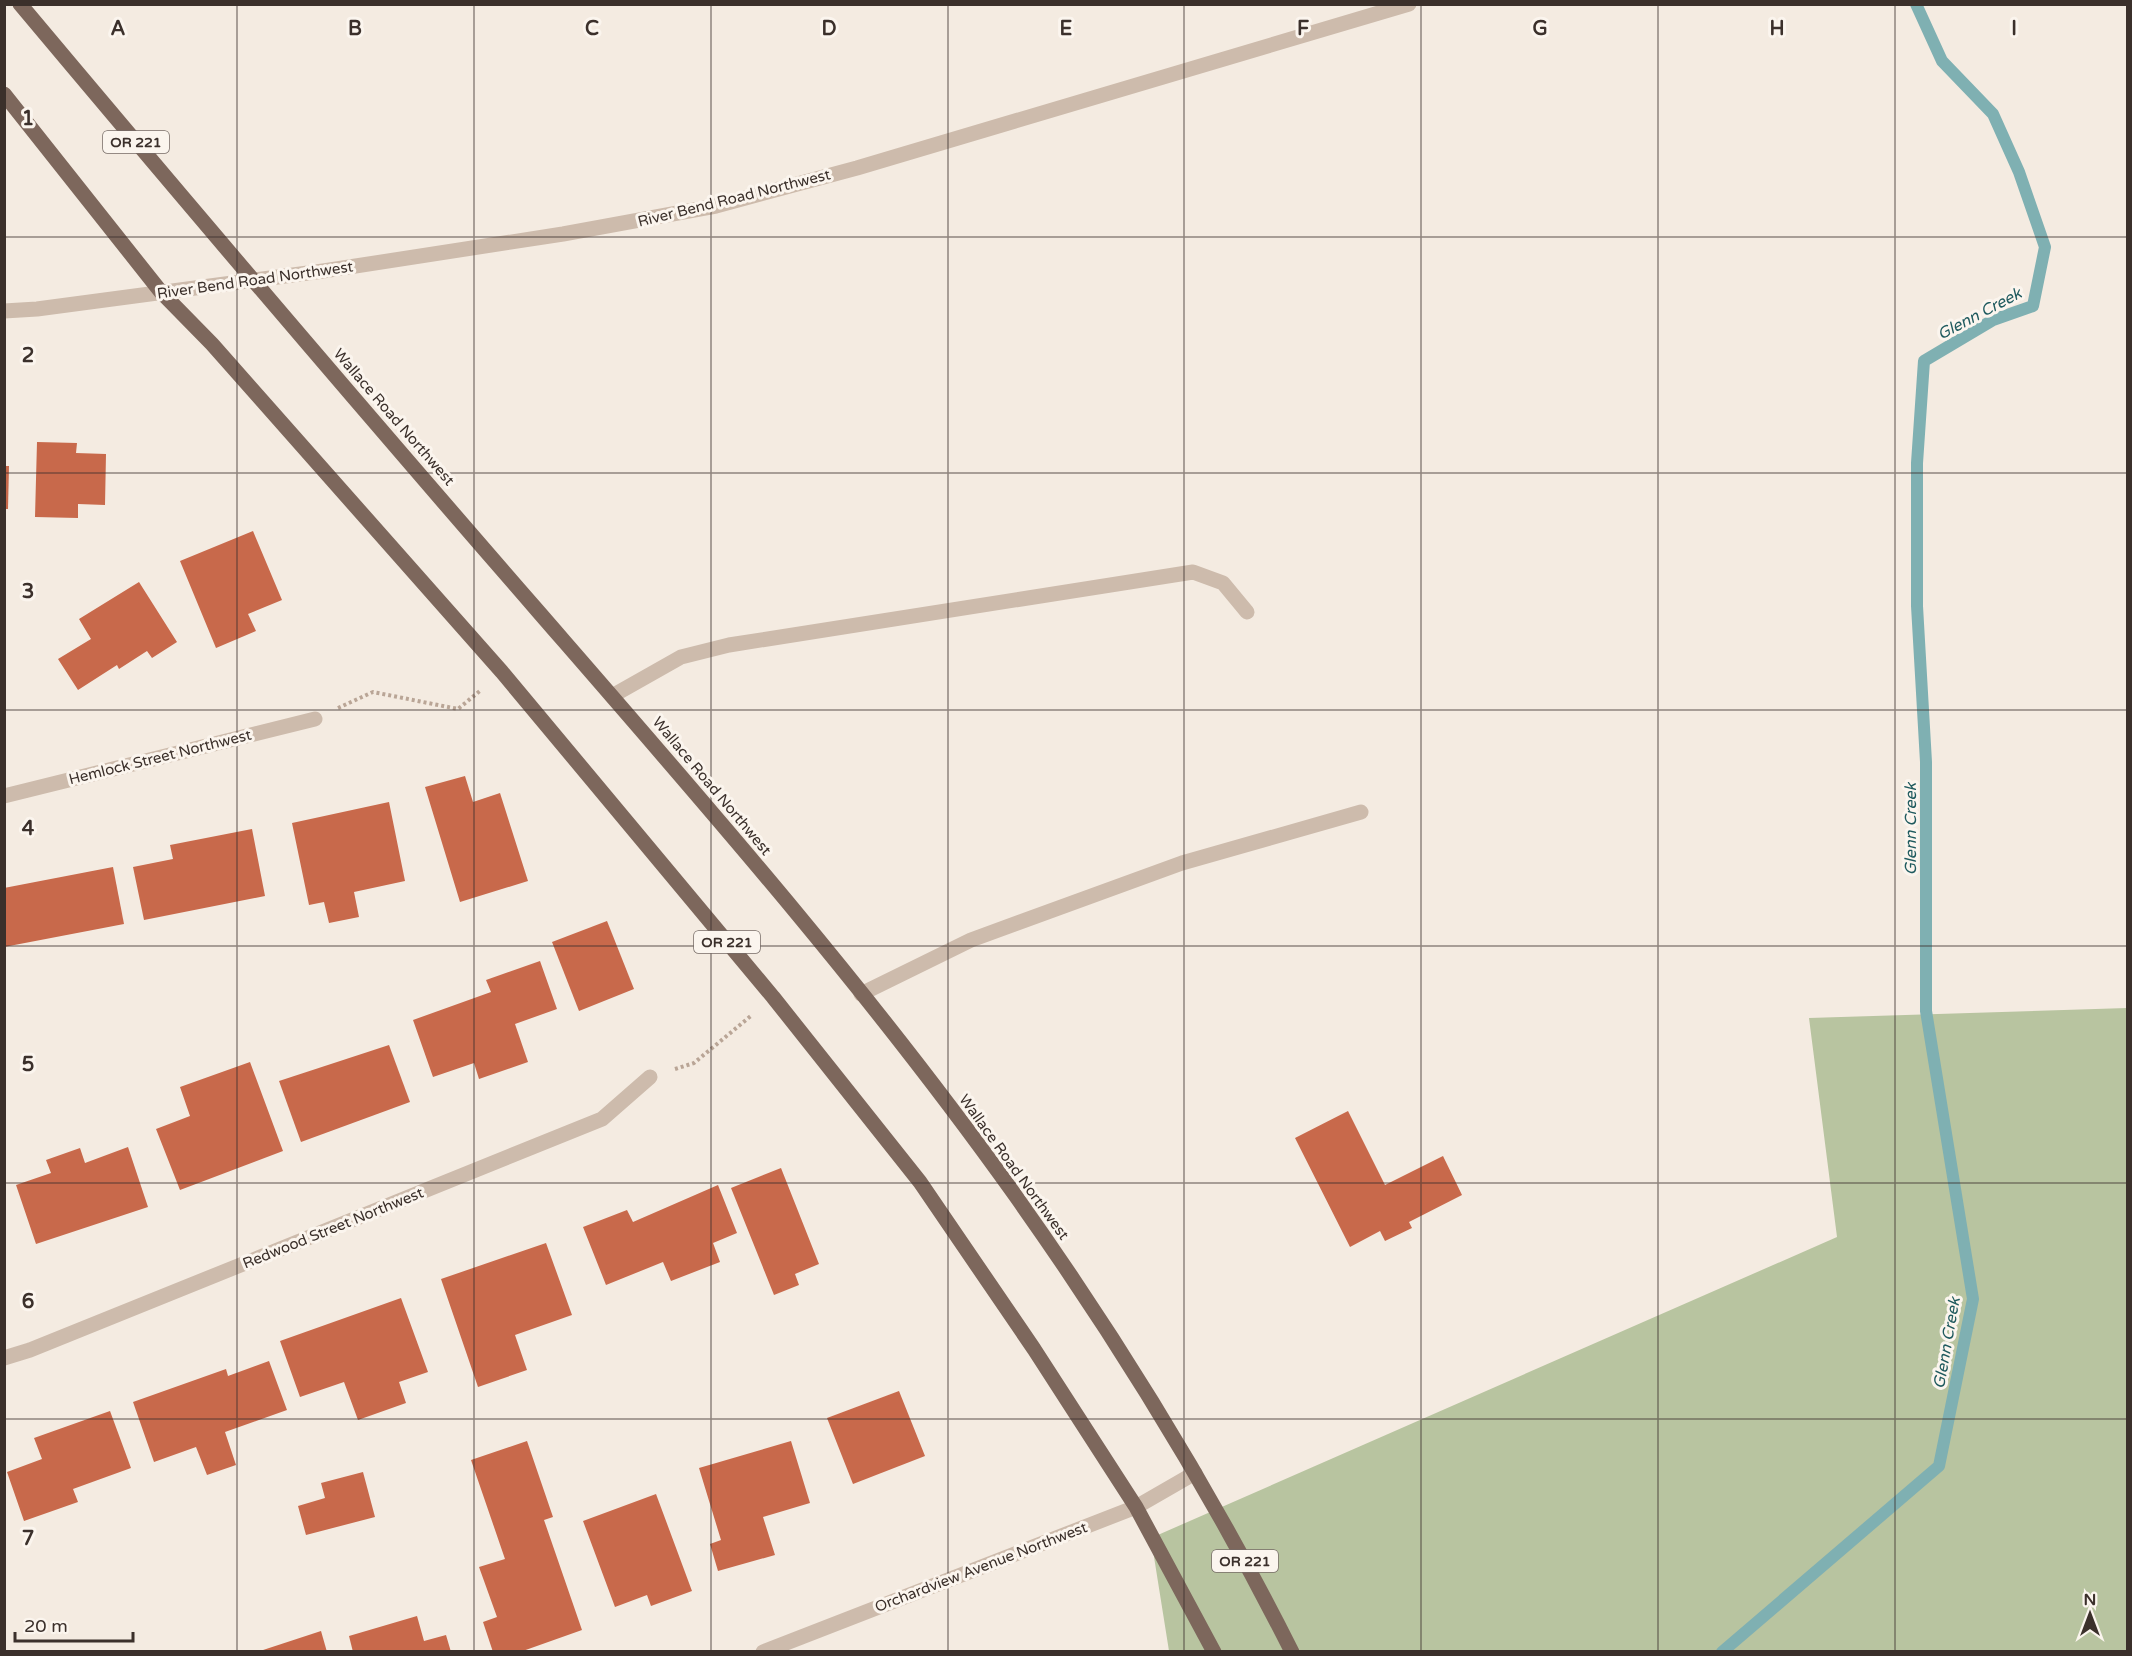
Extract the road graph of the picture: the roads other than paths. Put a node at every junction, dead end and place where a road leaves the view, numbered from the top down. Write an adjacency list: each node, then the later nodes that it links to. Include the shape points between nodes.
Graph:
1 (20, 4): 4 (main road, Wallace Road Northwest / OR 221)
2 (1409, 4): 4 (street, River Bend Road Northwest, via 716,206 563,234)
3 (4, 94): 5 (main road, OR 221)
4 (252, 280): 5 (street, River Bend Road Northwest); 8 (main road, Wallace Road Northwest / OR 221)
5 (161, 292): 6 (street, River Bend Road Northwest); 16 (main road, OR 221, via 212,344 502,672 773,997 920,1182)
6 (4, 310)
7 (1247, 612): 8 (street, via 1223,583 1193,572 1183,573 729,645 681,657)
8 (612, 696): 12 (main road, Wallace Road Northwest / OR 221)
9 (315, 718): 10 (street, Hemlock Street Northwest)
10 (4, 796)
11 (1361, 812): 12 (street, via 1182,864 971,940)
12 (861, 994): 15 (main road, Wallace Road Northwest / OR 221, via 1015,1195 1119,1348)
13 (650, 1077): 14 (street, Redwood Street Northwest, via 602,1119)
14 (4, 1358)
15 (1195, 1473): 16 (street, Orchardview Avenue Northwest); 19 (main road, Wallace Road Northwest / OR 221)
16 (1136, 1507): 17 (street, Orchardview Avenue Northwest); 18 (main road, OR 221)
17 (763, 1652)
18 (1214, 1652)
19 (1292, 1652)

